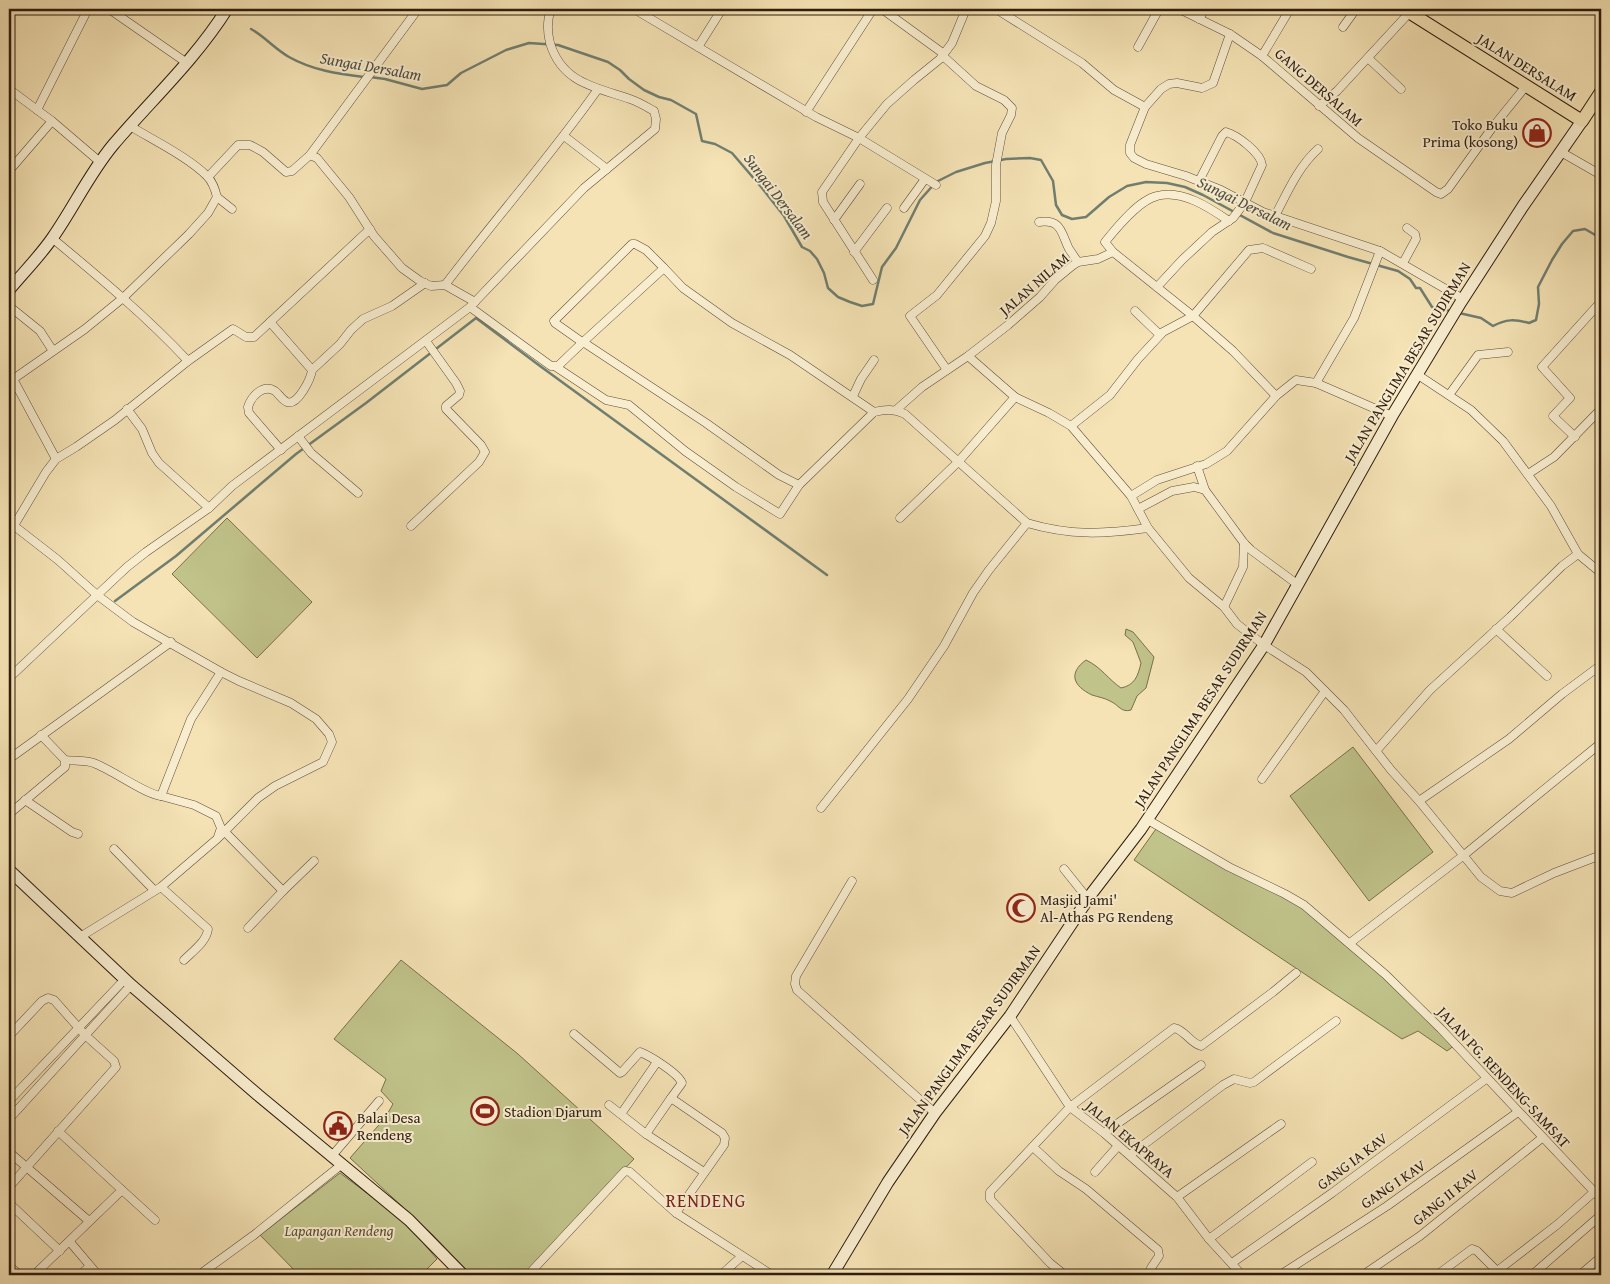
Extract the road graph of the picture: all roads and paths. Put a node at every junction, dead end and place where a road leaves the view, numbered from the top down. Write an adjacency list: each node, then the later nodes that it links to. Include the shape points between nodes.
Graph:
1 (88, 9): 34 (street)
2 (109, 9): 26 (street)
3 (227, 9): 26 (main road)
4 (418, 9): 43 (street)
5 (551, 9): 29 (street, via 547,24 556,59 567,73)
6 (634, 9): 21 (street)
7 (872, 9): 35 (street)
8 (882, 9): 23 (street)
9 (966, 9): 23 (street, via 952,43)
10 (996, 9): 33 (street, via 1082,63 1114,90)
11 (1159, 9): 22 (street)
12 (1179, 9): 18 (street, GANG DERSALAM)
13 (1205, 9): 18 (street)
14 (1290, 9): 24 (street)
15 (1356, 9): 19 (street)
16 (720, 10): 21 (street)
17 (1407, 11): 25 (street); 27 (main road, JALAN DERSALAM)
18 (1199, 18): 20 (street, GANG DERSALAM)
19 (1343, 27)
20 (1230, 34): 24 (street, GANG DERSALAM); 33 (street, via 1213,83 1202,88 1168,84)
21 (698, 47): 35 (street)
22 (1138, 47)
23 (943, 55): 40 (street, via 887,104); 95 (street, via 976,86 1004,100 1012,108 1002,133 996,165 996,201 991,223 980,244 937,295 910,316)
24 (1262, 56): 32 (street, GANG DERSALAM)
25 (1368, 58): 30 (street); 32 (street)
26 (187, 63): 38 (main road)
27 (1526, 86): 32 (street, GANG DERSALAM, via 1441,194 1358,138); 37 (main road, JALAN DERSALAM)
28 (9, 89): 34 (street)
29 (598, 89): 39 (street); 45 (street, via 633,100 654,111 656,119 655,129)
30 (1401, 89)
31 (1601, 92): 37 (main road, JALAN PANGLIMA BESAR SUDIRMAN)
32 (1319, 106)
33 (1145, 107): 50 (street, via 1130,153 1146,164)
34 (37, 110): 36 (street)
35 (806, 112): 40 (street)
36 (52, 121): 44 (street); 46 (street)
37 (1582, 121): 42 (main road, JALAN PANGLIMA BESAR SUDIRMAN)
38 (130, 126): 44 (main road); 48 (street)
39 (564, 136): 45 (street); 74 (street)
40 (858, 138): 49 (street); 60 (street, via 822,192 823,202)
41 (1318, 149): 58 (street, via 1300,169)
42 (1561, 152): 47 (street); 78 (main road, JALAN PANGLIMA BESAR SUDIRMAN)
43 (310, 156): 48 (street, via 286,172 263,152 250,145 238,145); 63 (street, via 317,158)
44 (100, 162): 64 (main road)
45 (607, 169): 79 (street, via 584,188)
46 (9, 171)
47 (1601, 175)
48 (208, 177): 53 (street)
49 (925, 179): 52 (street); 57 (street)
50 (1199, 181): 54 (street, via 1222,190); 54 (street, via 1224,134 1229,133 1253,150 1262,162)
51 (860, 184): 60 (street)
52 (936, 185)
53 (217, 197): 55 (street); 77 (street, via 189,234)
54 (1243, 206): 58 (street); 59 (street)
55 (232, 208)
56 (887, 208): 65 (street)
57 (904, 208)
58 (1275, 216): 67 (street)
59 (1231, 219): 66 (street, via 1171,194 1156,196 1144,202 1105,242); 75 (street, via 1212,232)
60 (834, 220): 65 (street)
61 (1039, 222): 68 (street, via 1046,221 1059,227)
62 (1407, 228): 69 (street, via 1416,239)
63 (370, 229): 73 (street, via 402,268); 84 (street)
64 (52, 238): 76 (main road); 77 (street)
65 (854, 252): 72 (street)
66 (1113, 252): 68 (street, JALAN NILAM, via 1098,259); 75 (street)
67 (1378, 256): 69 (street); 98 (street, via 1354,318)
68 (1078, 262): 90 (street, JALAN NILAM)
69 (1403, 263): 78 (street)
70 (664, 268): 86 (street); 86 (street, via 644,248 632,244 554,321); 99 (street, via 684,288 732,323 790,355)
71 (1311, 270): 83 (street, via 1263,248 1249,250)
72 (873, 280)
73 (425, 283): 74 (street); 94 (street, via 392,306 363,319)
74 (445, 285): 79 (street)
75 (1156, 287): 83 (street)
76 (9, 290)
77 (123, 298): 88 (street); 92 (street)
78 (1462, 300): 96 (main road, JALAN PANGLIMA BESAR SUDIRMAN)
79 (472, 304): 87 (street); 93 (street)
80 (9, 306): 88 (street, via 40,331)
81 (1597, 306): 109 (street, via 1542,367 1570,398 1553,416)
82 (1135, 311): 85 (street)
83 (1193, 316): 85 (street); 101 (street, via 1233,351)
84 (270, 322): 92 (street, via 254,337 246,337 233,330); 94 (street)
85 (1160, 335): 108 (street, via 1110,395)
86 (583, 342): 93 (street); 116 (street)
87 (428, 343): 110 (street); 125 (street, via 460,391 446,408 486,452)
88 (53, 352): 97 (street)
89 (1508, 352): 102 (street, via 1478,355)
90 (968, 356): 95 (street, JALAN NILAM); 100 (street)
91 (874, 360): 99 (street)
92 (188, 361): 103 (street)
93 (556, 367): 116 (street, via 606,400 629,405 685,451 780,514)
94 (312, 370): 111 (street, via 307,385 297,398 287,402 274,390 260,390 248,407 249,413)
95 (947, 370): 105 (street, JALAN NILAM)
96 (1418, 375): 102 (street); 107 (main road, JALAN PANGLIMA BESAR SUDIRMAN)
97 (11, 380): 112 (street)
98 (1316, 383): 101 (street, via 1296,380); 107 (street)
99 (853, 396): 106 (street)
100 (1015, 396): 108 (street); 113 (street)
101 (1276, 396): 114 (street, via 1227,450)
102 (1449, 396): 115 (street, via 1471,410 1503,441)
103 (127, 409): 112 (street, via 116,420); 120 (street, via 142,429 159,463)
104 (1601, 409): 109 (street)
105 (896, 410): 106 (street); 113 (street, via 905,414)
106 (874, 412): 116 (street)
107 (1392, 416): 131 (main road, JALAN PANGLIMA BESAR SUDIRMAN)
108 (1071, 426): 119 (street)
109 (1576, 437): 115 (street)
110 (300, 439): 111 (street); 118 (street, via 308,450)
111 (281, 450): 120 (street, via 232,486)
112 (56, 459): 123 (street)
113 (958, 462): 122 (street); 124 (street)
114 (1197, 466): 117 (street); 119 (street, via 1157,480)
115 (1528, 474): 129 (street)
116 (798, 485)
117 (1205, 490): 121 (street, via 1194,487 1172,491); 128 (street)
118 (358, 493)
119 (1131, 496): 121 (street)
120 (209, 508): 132 (street, via 146,552)
121 (1138, 509): 126 (street)
122 (900, 518)
123 (11, 522): 127 (street); 132 (street)
124 (1027, 523): 126 (street, via 1080,533); 151 (street, via 987,572 944,646 908,699)
125 (411, 526)
126 (1148, 528): 133 (street, via 1188,578)
127 (9, 534)
128 (1244, 543): 131 (street); 133 (street, via 1243,567)
129 (1578, 554): 130 (street); 134 (street)
130 (1601, 573)
131 (1297, 584): 136 (main road, JALAN PANGLIMA BESAR SUDIRMAN)
132 (97, 595): 135 (street, via 133,622); 140 (street)
133 (1224, 607): 136 (street, via 1238,624)
134 (1496, 629): 139 (street); 144 (street, via 1430,690)
135 (171, 642): 138 (street); 142 (street)
136 (1264, 645): 141 (street, via 1306,672); 153 (main road, JALAN PANGLIMA BESAR SUDIRMAN)
137 (1601, 665): 150 (street, via 1510,739)
138 (221, 672): 148 (street, via 191,719); 154 (street, via 290,703 316,719 330,734 332,742 323,762 258,798)
139 (1547, 676)
140 (9, 678)
141 (1325, 691): 144 (street); 147 (street)
142 (41, 735): 145 (street); 146 (street)
143 (1601, 743): 158 (street)
144 (1376, 751): 150 (street)
145 (9, 759)
146 (65, 760): 148 (street, via 91,762 117,773 153,795); 149 (street, via 61,772)
147 (1262, 779)
148 (161, 796): 156 (street, via 194,805 216,816 221,828)
149 (25, 800): 152 (street); 155 (street)
150 (1419, 801): 158 (street)
151 (821, 808)
152 (9, 814)
153 (1148, 820): 166 (main road, JALAN PANGLIMA BESAR SUDIRMAN); 169 (street, JALAN PG. RENDENG-SAMSAT, via 1228,867 1304,905)
154 (225, 832): 156 (street); 165 (street)
155 (78, 834)
156 (217, 838): 164 (street)
157 (114, 849): 164 (street)
158 (1464, 855): 159 (street, via 1481,877 1500,891 1512,893); 169 (street)
159 (1601, 855)
160 (314, 861): 165 (street)
161 (1064, 868): 166 (street)
162 (9, 870): 168 (main road)
163 (852, 881): 188 (street, via 796,976 795,984)
164 (157, 888): 168 (street); 170 (street, via 208,929 202,941)
165 (283, 891): 167 (street)
166 (1088, 899): 173 (main road, JALAN PANGLIMA BESAR SUDIRMAN)
167 (248, 928)
168 (80, 936): 172 (main road)
169 (1350, 943): 181 (street, JALAN PG. RENDENG-SAMSAT, via 1386,974)
170 (184, 960)
171 (1296, 973): 186 (street, via 1201,1046 1174,1028)
172 (128, 982): 175 (street); 177 (street); 200 (main road)
173 (1010, 1016): 186 (street, JALAN EKAPRAYA); 188 (main road, JALAN PANGLIMA BESAR SUDIRMAN)
174 (1336, 1021): 199 (street, via 1254,1082 1234,1079 1223,1085)
175 (78, 1028): 177 (street); 178 (street, via 54,1000 48,998); 183 (street)
176 (574, 1034): 179 (street, via 620,1072 640,1052)
177 (85, 1035): 190 (street); 192 (street, via 114,1061 116,1067)
178 (9, 1036)
179 (657, 1062): 182 (street, via 681,1078 682,1082); 189 (street)
180 (1201, 1065): 193 (street)
181 (1486, 1079): 187 (street, JALAN PG. RENDENG-SAMSAT); 221 (street, GANG IA KAV)
182 (671, 1098): 194 (street); 204 (street, via 722,1132 725,1138 724,1145)
183 (9, 1101)
184 (378, 1101): 200 (street)
185 (609, 1105): 189 (street)
186 (1070, 1108): 193 (street, JALAN EKAPRAYA); 197 (street)
187 (1518, 1112): 195 (street, JALAN PG. RENDENG-SAMSAT); 226 (street, GANG I KAV)
188 (935, 1113): 236 (main road, JALAN PANGLIMA BESAR SUDIRMAN, via 888,1182)
189 (620, 1114): 194 (street)
190 (9, 1119)
191 (1281, 1124): 209 (street)
192 (58, 1132): 203 (street); 207 (street)
193 (1104, 1133): 196 (street, JALAN EKAPRAYA)
194 (646, 1134): 204 (street)
195 (1542, 1138): 208 (street, JALAN PG. RENDENG-SAMSAT); 240 (street, GANG II KAV, via 1420,1236)
196 (1118, 1146): 199 (street, JALAN EKAPRAYA); 205 (street)
197 (1033, 1147): 237 (street, via 988,1197); 238 (street, via 1158,1250 1160,1256 1152,1268)
198 (9, 1152): 203 (street)
199 (1130, 1155): 209 (street, JALAN EKAPRAYA)
200 (331, 1157): 202 (main road)
201 (1312, 1162): 216 (street)
202 (341, 1165): 231 (street); 232 (main road, via 409,1220)
203 (26, 1167): 206 (street); 215 (street)
204 (704, 1172): 212 (street)
205 (1095, 1172)
206 (9, 1187)
207 (122, 1190): 214 (street); 215 (street)
208 (1594, 1192): 210 (street, JALAN PG. RENDENG-SAMSAT); 225 (street)
209 (1177, 1197): 216 (street, JALAN EKAPRAYA)
210 (1601, 1199)
211 (9, 1203): 218 (street)
212 (676, 1213): 219 (street); 233 (street, via 625,1171)
213 (1601, 1216): 242 (street)
214 (154, 1220)
215 (89, 1221): 217 (street)
216 (1209, 1239): 221 (street, JALAN EKAPRAYA)
217 (70, 1242): 218 (street); 223 (street)
218 (60, 1251): 228 (street)
219 (742, 1256): 234 (street); 235 (street)
220 (1601, 1257): 243 (street)
221 (1232, 1263): 239 (street, JALAN EKAPRAYA)
222 (9, 1266): 227 (street)
223 (90, 1266): 229 (street); 230 (street)
224 (1446, 1273): 225 (street, via 1472,1250 1477,1251); 241 (street)
225 (1494, 1273)
226 (1285, 1274)
227 (20, 1275)
228 (34, 1275)
229 (80, 1275)
230 (98, 1275)
231 (199, 1275)
232 (463, 1275)
233 (528, 1275)
234 (722, 1275)
235 (772, 1275)
236 (832, 1275)
237 (1065, 1275)
238 (1154, 1275)
239 (1242, 1275)
240 (1364, 1275)
241 (1437, 1275)
242 (1532, 1275)
243 (1580, 1275)

